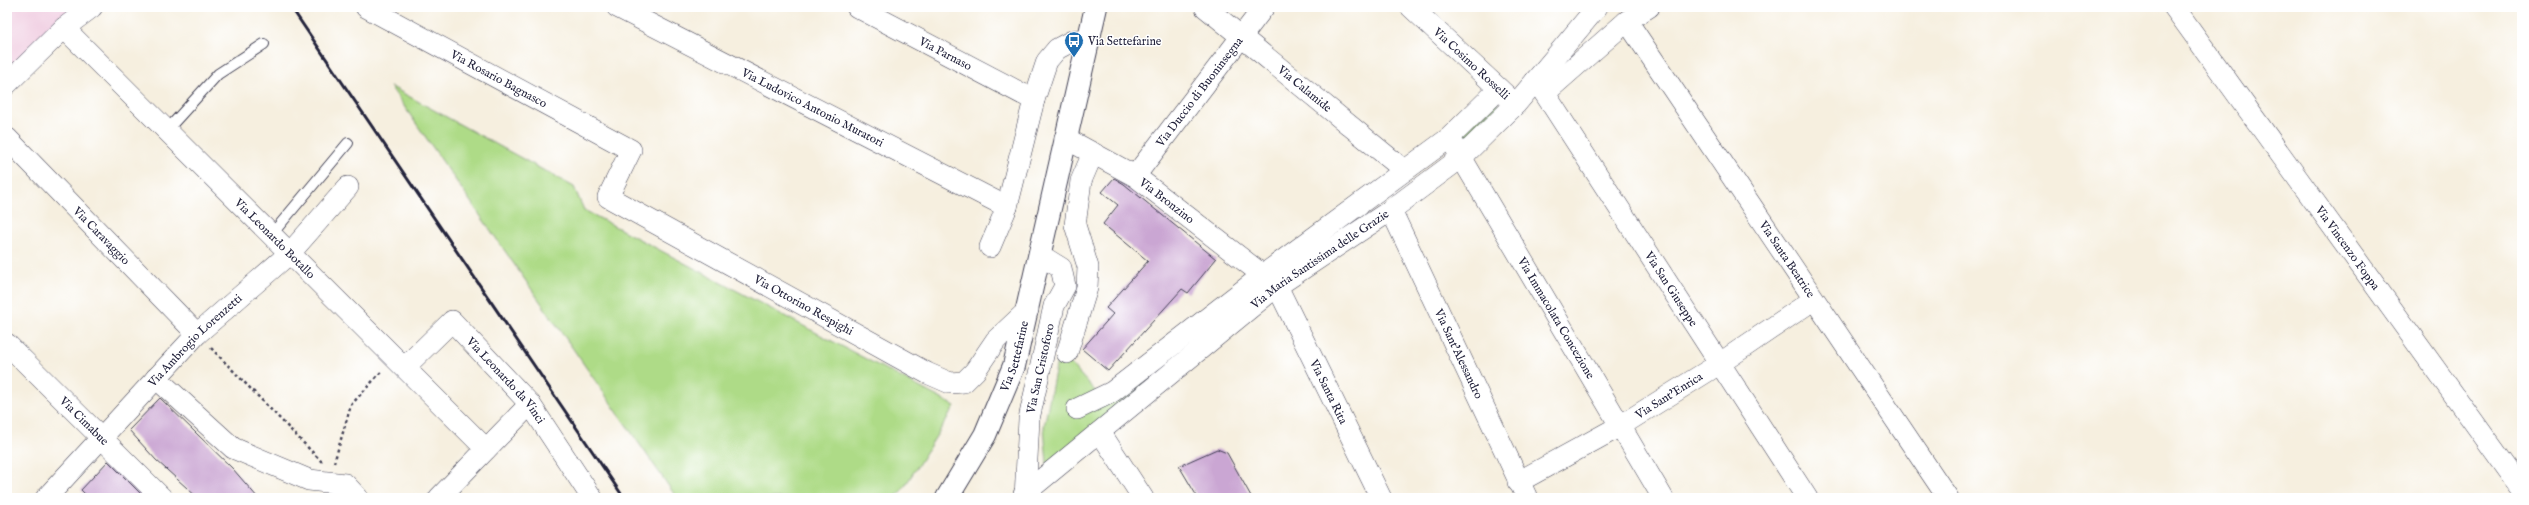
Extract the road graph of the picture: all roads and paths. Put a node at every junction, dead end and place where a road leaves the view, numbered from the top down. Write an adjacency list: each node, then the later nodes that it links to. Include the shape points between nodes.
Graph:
1 (92, 7): 14 (street)
2 (366, 7): 12 (street, Via Rosario Bagnasco)
3 (617, 7): 34 (street, Via Ludovico Antonio Muratori)
4 (857, 7): 21 (street, Via Parnaso)
5 (1096, 7): 16 (street, Via Settefarine)
6 (1205, 7): 15 (street, Via Calamide)
7 (1264, 7): 15 (street, Via Duccio di Buoninsegna)
8 (1411, 7): 20 (street, Via Cosimo Rosselli)
9 (1597, 7): 19 (street, Via Maria Santissima delle Grazie)
10 (1649, 7): 13 (street, Via Maria Santissima delle Grazie)
11 (2174, 7): 56 (street, Via Vincenzo Foppa)
12 (399, 15): 28 (street, Via Rosario Bagnasco)
13 (1627, 21): 19 (street, Via Maria Santissima delle Grazie); 41 (street, Via Santa Beatrice)
14 (64, 28): 18 (street); 23 (street, Via Leonardo Botallo)
15 (1241, 37): 31 (street, Via Calamide); 32 (street, Via Duccio di Buoninsegna)
16 (1088, 39): 21 (street, via 1072,41 1057,49 1047,61); 25 (street, Via Settefarine)
17 (264, 44): 23 (lane, via 218,74)
18 (7, 84)
19 (1541, 86): 22 (street, Via Maria Santissima delle Grazie); 47 (street, Via San Giuseppe)
20 (1500, 89): 22 (street, Via Cosimo Rosselli); 26 (street, Via Maria Santissima delle Grazie)
21 (1034, 100): 34 (street)
22 (1516, 104): 30 (street, Via Maria Santissima delle Grazie)
23 (167, 130): 36 (street, Via Leonardo Botallo)
24 (7, 138): 43 (street, Via Caravaggio)
25 (1065, 138): 29 (street, Via Bronzino); 39 (street, Via Settefarine)
26 (1449, 138): 30 (street, Via Immacolata Concezione); 31 (street, Via Maria Santissima delle Grazie)
27 (348, 143): 36 (lane)
28 (631, 150): 42 (street, Via Ottorino Respighi, via 608,197 950,383 964,382 975,372 996,340)
29 (1093, 153): 32 (street, Via Bronzino); 45 (street, via 1081,181 1075,224 1088,267 1086,288)
30 (1462, 157): 35 (street, Via Maria Santissima delle Grazie); 51 (street, Via Immacolata Concezione)
31 (1404, 170): 40 (street, Via Maria Santissima delle Grazie)
32 (1135, 176): 40 (street, Via Bronzino)
33 (348, 187): 38 (street, Via Ambrogio Lorenzetti)
34 (1007, 207): 37 (street)
35 (1391, 210): 40 (street, Via Maria Santissima delle Grazie); 57 (street, Via Sant'Alessandro)
36 (272, 234): 38 (street, Via Leonardo Botallo)
37 (990, 247)
38 (290, 253): 43 (street, Via Ambrogio Lorenzetti); 46 (street, Via Leonardo Botallo)
39 (1040, 255): 42 (street, Via Settefarine); 59 (street, Via San Cristoforo, via 1061,268 1065,286 1054,306 1029,419)
40 (1270, 280): 50 (street, via 1112,392); 52 (street, Via Maria Santissima delle Grazie); 65 (street, Via Santa Rita)
41 (1813, 300): 47 (street, Via Sant'Enrica); 68 (street, Via Santa Beatrice)
42 (1028, 310): 63 (street, Via Settefarine, via 1014,366 985,434)
43 (196, 334): 48 (street, Via Ambrogio Lorenzetti); 55 (path)
44 (7, 344): 53 (street, Via Cimabue)
45 (1067, 353)
46 (400, 362): 49 (street, Via Leonardo da Vinci, via 452,321); 54 (street, Via Leonardo Botallo); 55 (path, via 351,405)
47 (1719, 364): 51 (street, Via Sant'Enrica); 67 (street, Via San Giuseppe)
48 (156, 378): 53 (street, Via Ambrogio Lorenzetti); 55 (street, via 233,448 309,480)
49 (530, 404): 54 (street); 62 (street, Via Leonardo da Vinci)
50 (1077, 409)
51 (1620, 426): 57 (street, Via Sant'Enrica); 66 (street, Via Immacolata Concezione)
52 (1100, 432): 59 (street, Via Maria Santissima delle Grazie); 64 (street)
53 (103, 437): 60 (street, Via Ambrogio Lorenzetti); 61 (street, Via Cimabue)
54 (486, 449): 58 (street)
55 (345, 484)
56 (2522, 489)
57 (1523, 490)
58 (445, 496)
59 (1024, 496)
60 (46, 498)
61 (162, 498)
62 (592, 498)
63 (947, 498)
64 (1143, 498)
65 (1381, 498)
66 (1663, 498)
67 (1807, 498)
68 (1948, 498)

